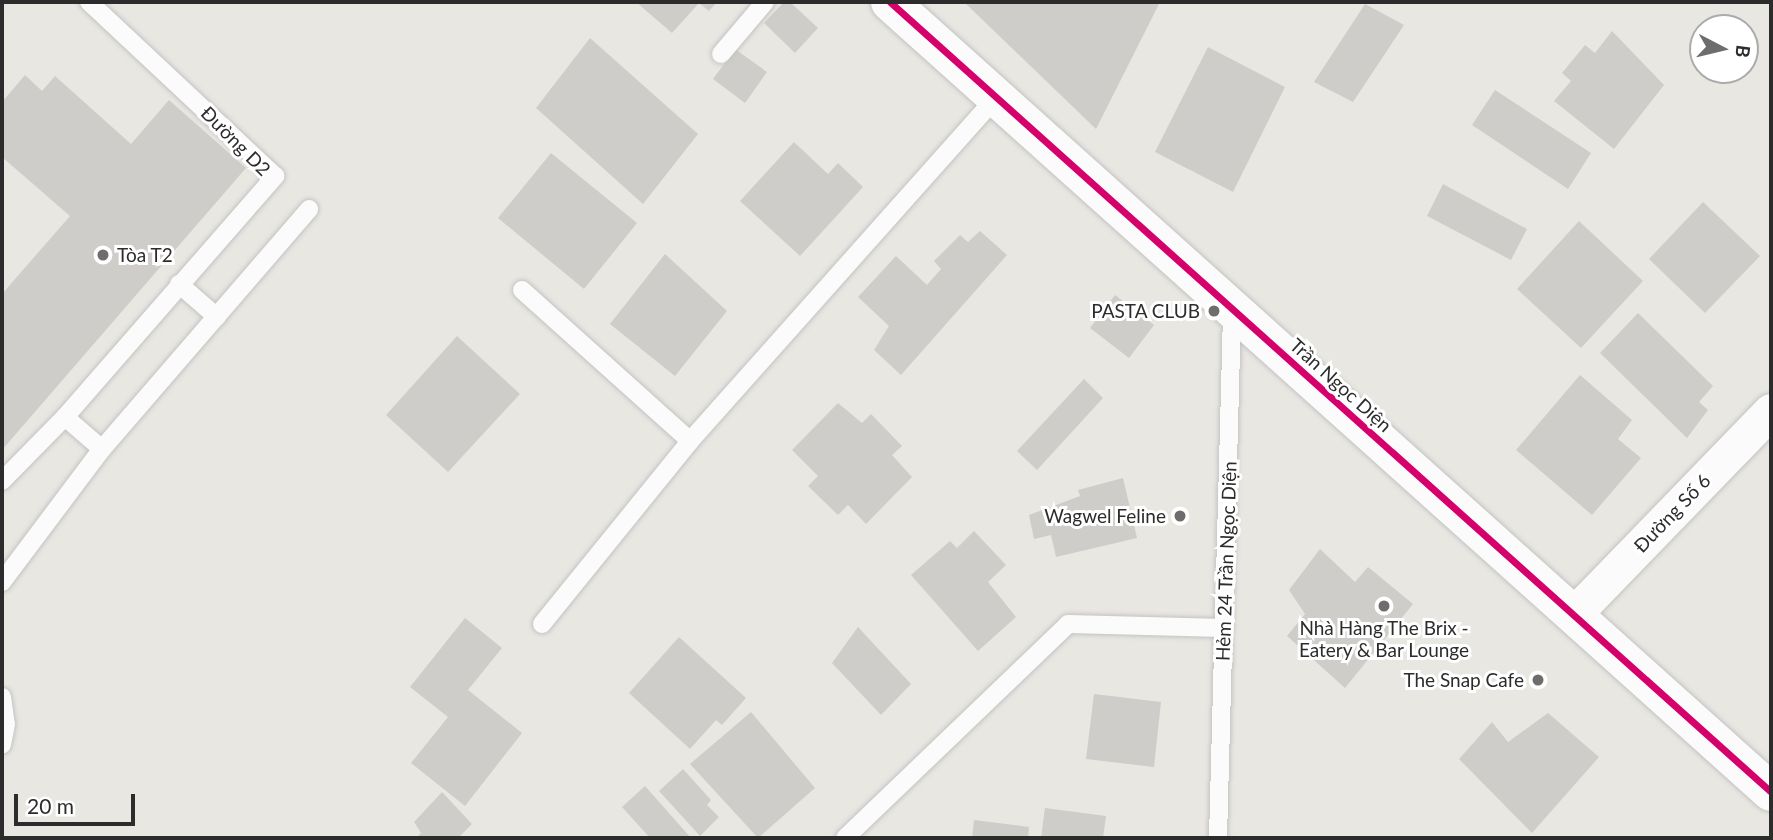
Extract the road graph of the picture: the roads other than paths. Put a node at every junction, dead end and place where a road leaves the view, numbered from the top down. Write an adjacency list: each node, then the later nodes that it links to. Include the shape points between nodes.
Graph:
1 (89, 2): 7 (lane, Đường D2, via 275,176)
2 (765, 2): 4 (lane)
3 (890, 2): 5 (street, Trần Ngọc Diện)
4 (721, 54)
5 (996, 97): 9 (street, Trần Ngọc Diện); 13 (lane)
6 (309, 209): 10 (lane)
7 (179, 284): 10 (lane); 12 (lane)
8 (522, 290): 13 (lane)
9 (1233, 309): 17 (street, Trần Ngọc Diện); 19 (lane, Hẻm 24 Trần Ngọc Diện)
10 (217, 317): 14 (lane)
11 (1771, 411): 17 (street, Đường Số 6)
12 (65, 417): 14 (lane); 15 (lane)
13 (690, 441): 18 (lane)
14 (102, 449): 16 (lane)
15 (2, 481)
16 (2, 582)
17 (1573, 615): 22 (street, Trần Ngọc Diện)
18 (542, 624)
19 (1224, 628): 23 (lane, via 1068,624); 24 (lane, Hẻm 24 Trần Ngọc Diện)
20 (2, 697): 21 (lane, via 6,724)
21 (2, 745)
22 (1771, 792)
23 (845, 838)
24 (1218, 838)

